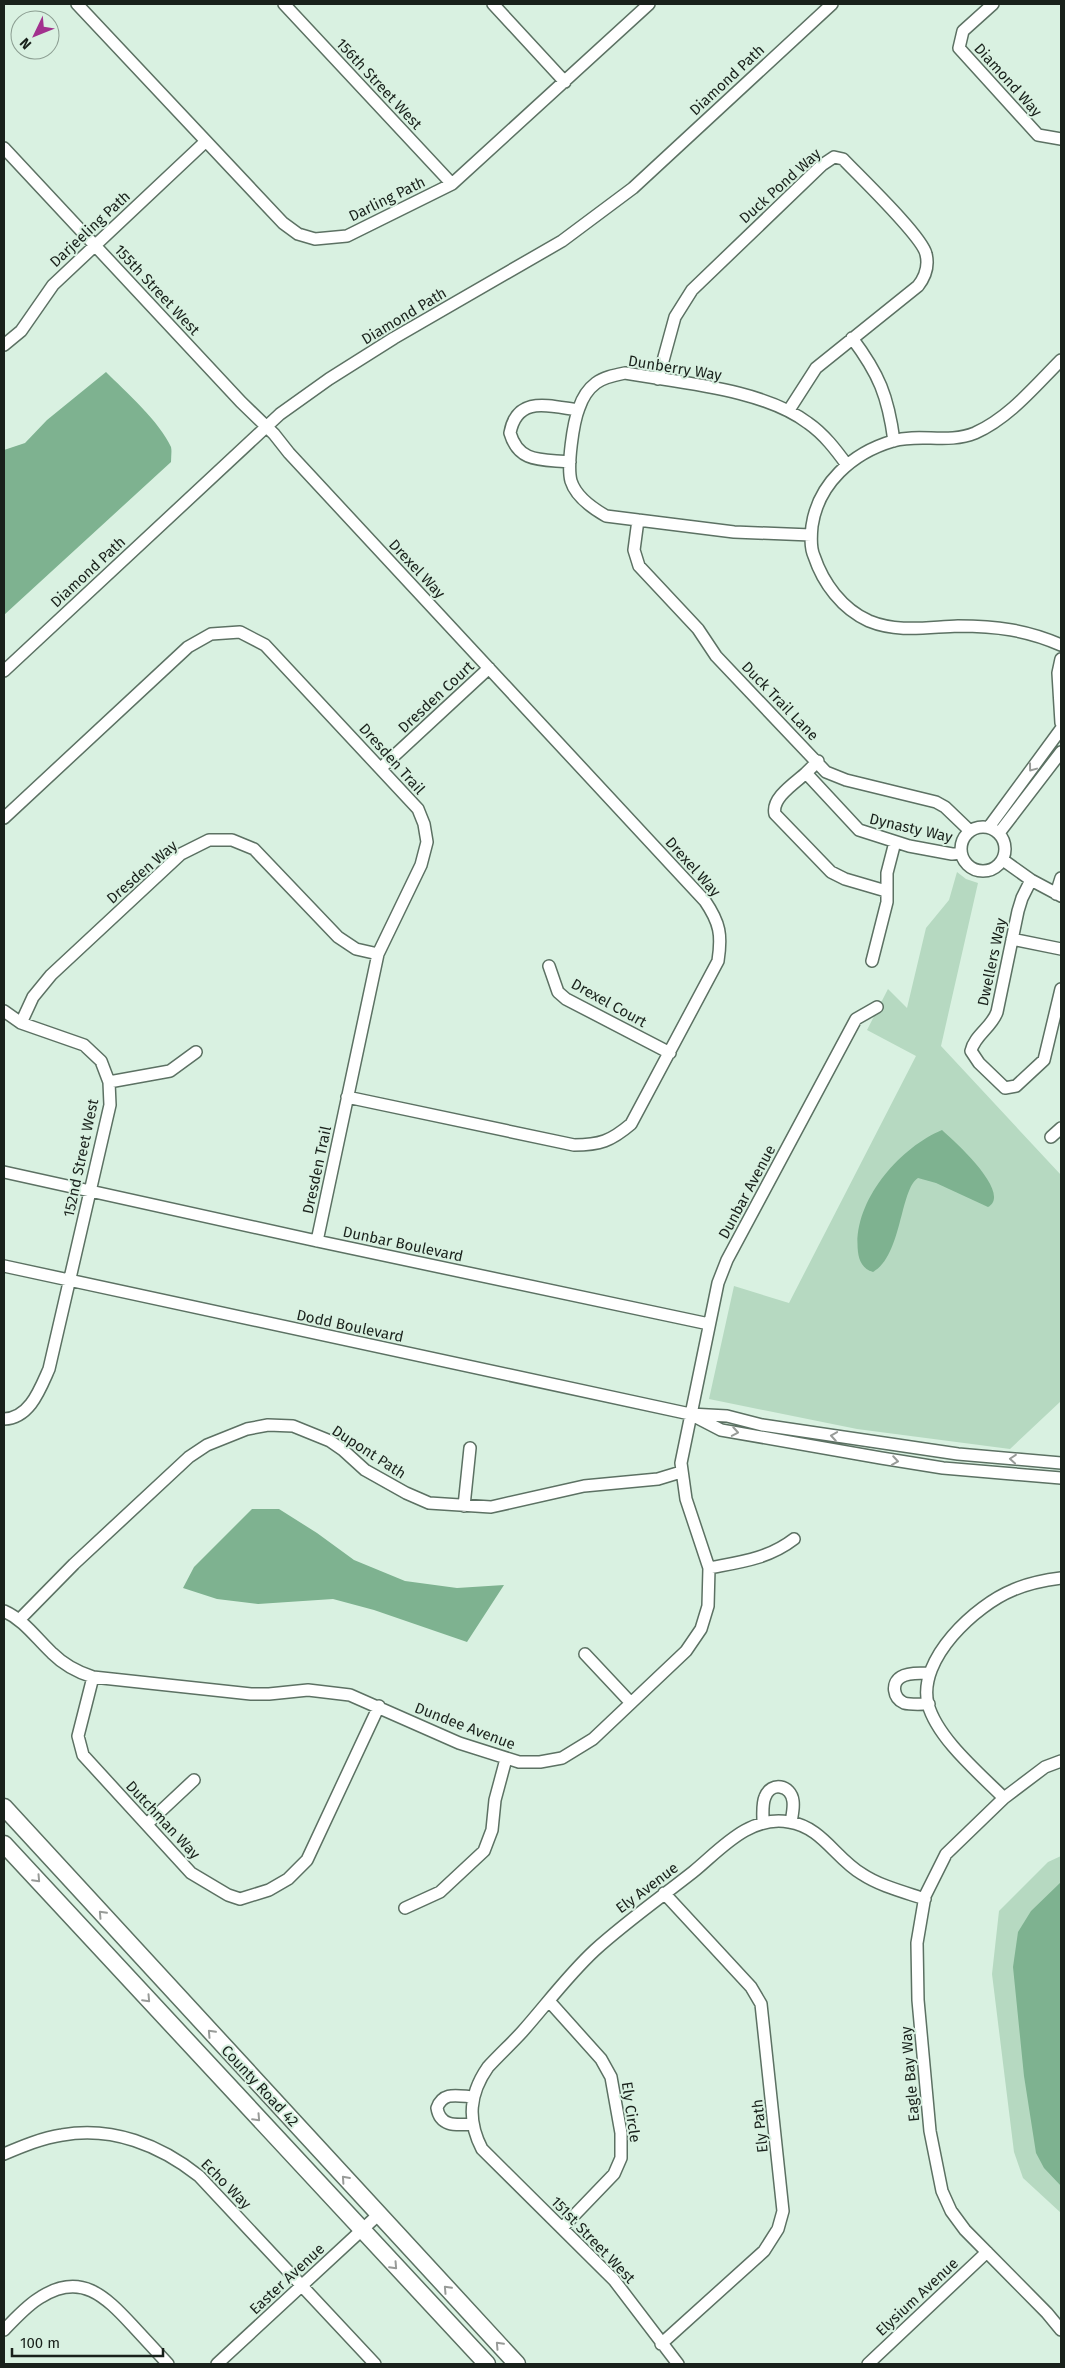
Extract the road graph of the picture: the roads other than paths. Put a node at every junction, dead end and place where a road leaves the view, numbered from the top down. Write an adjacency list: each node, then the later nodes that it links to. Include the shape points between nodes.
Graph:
1 (77, 4): 9 (street, Darling Path)
2 (284, 4): 11 (street, 156th Street West)
3 (493, 4): 7 (street)
4 (649, 4): 7 (street, Darling Path)
5 (832, 4): 19 (street, Diamond Path, via 632,188 562,241 329,379)
6 (993, 4): 8 (street, Diamond Way, via 963,31 959,48 1038,135)
7 (565, 82): 11 (street, Darling Path)
8 (1061, 139)
9 (205, 142): 11 (street, Darling Path, via 283,224 298,234 315,239 347,236); 12 (street, Darjeeling Path)
10 (4, 148): 12 (street, 155th Street West)
11 (452, 184)
12 (94, 245): 14 (street, Darjeeling Path, via 53,285 21,331); 19 (street, 155th Street West)
13 (852, 338): 16 (street, Duck Pond Way, via 918,286 926,270 927,254 918,238 843,159 834,157 692,290 675,317); 18 (street, Duck Pond Way, via 816,368); 20 (street, via 878,377 886,396)
14 (4, 345)
15 (1061, 360): 20 (street, via 1002,417 974,433 946,440)
16 (658, 379): 17 (street, Dunberry Way, via 625,373 610,376 596,383); 18 (street, Dunberry Way, via 738,393)
17 (578, 410): 22 (street, Dunberry Way); 22 (street, via 538,405 527,407 517,414 510,433 518,451 529,458)
18 (788, 410): 23 (street, Dunberry Way, via 822,435)
19 (266, 426): 21 (street, 155th Street West); 29 (street, Diamond Path)
20 (894, 440): 23 (street)
21 (288, 453): 28 (street, Drexel Way)
22 (570, 462): 24 (street, Dunberry Way, via 571,480 585,502 606,516)
23 (847, 465): 25 (street, via 832,479 818,501)
24 (638, 520): 25 (street, Dunberry Way, via 763,535); 33 (street, Duck Trail Lane, via 634,550 639,566 698,629 716,656)
25 (811, 535): 26 (street, via 813,553 826,583 845,605 869,621 909,629 982,626 1026,632)
26 (1061, 645)
27 (1061, 659): 30 (street, via 1058,673)
28 (489, 668): 34 (street, Dresden Court); 57 (street, Drexel Way, via 716,916 721,938 718,961)
29 (4, 670)
30 (1061, 723)
31 (1061, 729): 37 (street, one-way to 37)
32 (1061, 752): 37 (street)
33 (818, 761): 35 (street); 38 (street, Duck Trail Lane, via 832,776 936,802)
34 (381, 768): 36 (street, Dresden Trail, via 265,645 240,632 211,634 188,647); 48 (street, Dresden Trail, via 418,809 426,842 421,865)
35 (806, 773): 39 (street, Dynasty Way, via 859,830); 44 (street, via 776,801 773,808 780,820 831,872)
36 (4, 818)
37 (994, 830): 38 (street, via 982,827); 41 (street, via 1006,849)
38 (970, 831): 40 (street, via 962,841)
39 (895, 842): 40 (street, Dynasty Way); 44 (street)
40 (961, 853): 41 (street, via 968,866 977,871 994,869)
41 (1003, 860): 43 (street)
42 (1061, 878): 45 (street)
43 (1031, 880): 45 (street); 46 (street, Dwellers Way, via 1022,898)
44 (886, 891): 49 (street, via 887,902)
45 (1058, 895)
46 (1012, 939): 47 (street); 55 (street, Dwellers Way, via 994,1022 972,1046 972,1055 997,1082 1011,1088 1044,1060)
47 (1061, 949)
48 (378, 954): 54 (street, Dresden Way, via 356,949 338,937 254,849 232,840 209,840 181,854 51,975 33,997); 59 (street, Dresden Trail)
49 (872, 961)
50 (548, 966): 57 (street, Drexel Court, via 558,992 566,999)
51 (1061, 990): 55 (street, Dwellers Way)
52 (877, 1007): 67 (street, Dunbar Avenue, via 856,1019 727,1260)
53 (4, 1011): 54 (street, 152nd Street West)
54 (21, 1023): 58 (street, 152nd Street West, via 84,1045 101,1061)
55 (1057, 1024)
56 (196, 1052): 58 (street, via 170,1071)
57 (670, 1053): 59 (street, Drexel Way, via 631,1124 614,1138 594,1145 574,1145)
58 (110, 1082): 63 (street, 152nd Street West, via 110,1104)
59 (347, 1097): 64 (street, Dresden Trail)
60 (1061, 1128): 61 (street)
61 (1051, 1136)
62 (4, 1172): 63 (street, Dunbar Boulevard)
63 (90, 1192): 64 (street, Dunbar Boulevard); 66 (street, 152nd Street West)
64 (317, 1241): 67 (street, Dunbar Boulevard)
65 (4, 1266): 66 (street, Dodd Boulevard)
66 (70, 1282): 68 (street, Dodd Boulevard); 69 (street, 152nd Street West, via 54,1352 42,1385 26,1410 18,1416)
67 (709, 1324): 68 (street, Dunbar Avenue)
68 (690, 1414): 71 (street, one-way to 68, via 958,1454 762,1425 727,1416); 72 (street, Dundee Avenue); 73 (street, one-way to 73, via 721,1430 871,1457 943,1468)
69 (4, 1419)
70 (470, 1448): 74 (street)
71 (1061, 1463)
72 (681, 1472): 74 (street, Dupont Path, via 658,1479 569,1489 504,1506); 76 (street, Dundee Avenue, via 686,1499)
73 (1061, 1478)
74 (464, 1506): 79 (street, Dupont Path, via 429,1503 406,1494 365,1470 330,1441 293,1426 268,1425 247,1429 207,1445 190,1457 74,1564)
75 (794, 1539): 76 (street, via 760,1558)
76 (709, 1568): 83 (street, Dundee Avenue, via 708,1606 694,1640)
77 (1061, 1578): 81 (street, via 1037,1581 1012,1590 983,1609 943,1647)
78 (4, 1612): 79 (street, Dundee Avenue)
79 (19, 1620): 82 (street, Dundee Avenue, via 63,1663)
80 (584, 1654): 83 (street)
81 (929, 1673): 84 (street); 84 (street, via 902,1676 894,1689 896,1696 904,1702)
82 (92, 1677): 85 (street, Dundee Avenue, via 251,1694 329,1691); 93 (street, Dutchman Way, via 78,1736 83,1755)
83 (631, 1703): 86 (street, Dundee Avenue, via 573,1753 540,1762)
84 (928, 1704): 89 (street, via 950,1742)
85 (379, 1706): 86 (street, Dundee Avenue, via 459,1743); 93 (street, Dutchman Way, via 307,1860 288,1879 270,1890 240,1899 228,1895 191,1873)
86 (506, 1759): 97 (street, via 495,1800 492,1830 484,1852 440,1892)
87 (1061, 1761): 89 (street, Eagle Bay Way, via 1044,1768)
88 (194, 1780): 93 (street)
89 (1004, 1798): 96 (street, Eagle Bay Way, via 946,1854)
90 (4, 1807): 103 (highway, County Road 42, one-way to 90)
91 (763, 1821): 92 (street, Ely Avenue); 92 (street, via 765,1798 769,1790 777,1786 790,1792 793,1802); 95 (street, Ely Avenue, via 726,1843)
92 (791, 1822): 96 (street, Ely Avenue, via 809,1828 824,1839 861,1874)
93 (147, 1824)
94 (4, 1844): 105 (highway, County Road 42, one-way to 105)
95 (664, 1893): 98 (street, Ely Avenue, via 595,1950); 110 (street, Ely Path, via 751,1987 761,2004 784,2211 778,2229 764,2251)
96 (925, 1899): 106 (street, Eagle Bay Way, via 917,1943 918,2000 930,2131 942,2191 951,2211)
97 (405, 1908)
98 (549, 2001): 99 (street, Ely Avenue, via 488,2067); 104 (street, Ely Circle, via 601,2059 611,2077 621,2133 622,2158 614,2174)
99 (473, 2096): 100 (street, Ely Avenue); 100 (street, via 450,2095 444,2097 436,2108 448,2124)
100 (472, 2124): 101 (street, Ely Avenue)
101 (479, 2144): 104 (street, 151st Street West, via 503,2172)
102 (4, 2154): 107 (street, Echo Way, via 63,2134 106,2134 148,2144 176,2158 199,2176)
103 (378, 2215): 105 (street, Easter Avenue); 115 (highway, County Road 42, one-way to 103)
104 (563, 2227): 110 (street, 151st Street West, via 614,2280)
105 (361, 2230): 107 (street, Easter Avenue); 114 (highway, County Road 42, one-way to 114)
106 (987, 2252): 109 (street, Eagle Bay Way); 117 (street, Elysium Avenue)
107 (302, 2285): 112 (street, Easter Avenue); 113 (street, Echo Way)
108 (4, 2330): 111 (street, via 39,2297 73,2286 92,2290 109,2300)
109 (1061, 2330)
110 (661, 2344): 116 (street, 151st Street West)
111 (168, 2364)
112 (217, 2364)
113 (375, 2364)
114 (487, 2364)
115 (517, 2364)
116 (678, 2364)
117 (868, 2364)

